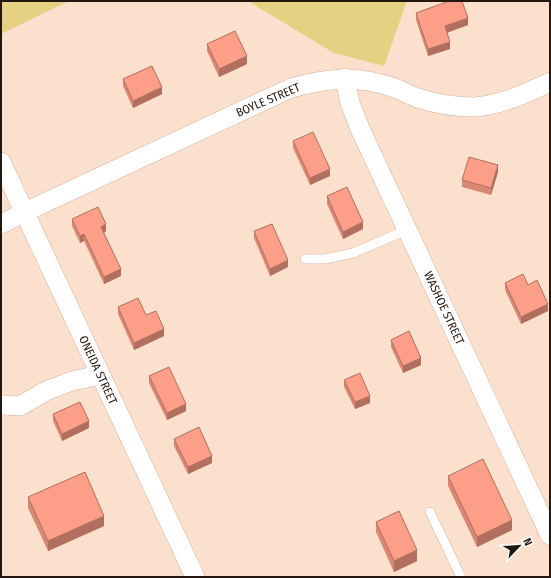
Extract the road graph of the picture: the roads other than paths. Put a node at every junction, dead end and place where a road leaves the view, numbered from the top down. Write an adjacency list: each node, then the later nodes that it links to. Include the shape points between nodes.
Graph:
1 (345, 78): 2 (street, BOYLE STREET, via 393,87 418,98 444,104 475,107 498,103); 4 (street, BOYLE STREET, via 316,81 291,88); 6 (street, WASHOE STREET, via 350,103 361,131)
2 (550, 82)
3 (1, 162): 4 (street, ONEIDA STREET)
4 (25, 212): 5 (street, BOYLE STREET); 8 (street, ONEIDA STREET)
5 (1, 224)
6 (407, 230): 7 (lane, via 353,253 326,259); 11 (street, WASHOE STREET)
7 (305, 259)
8 (100, 375): 9 (street, via 72,381 46,391 20,406); 12 (street, ONEIDA STREET)
9 (2, 405)
10 (430, 512): 13 (lane)
11 (550, 535)
12 (195, 577)
13 (461, 577)

